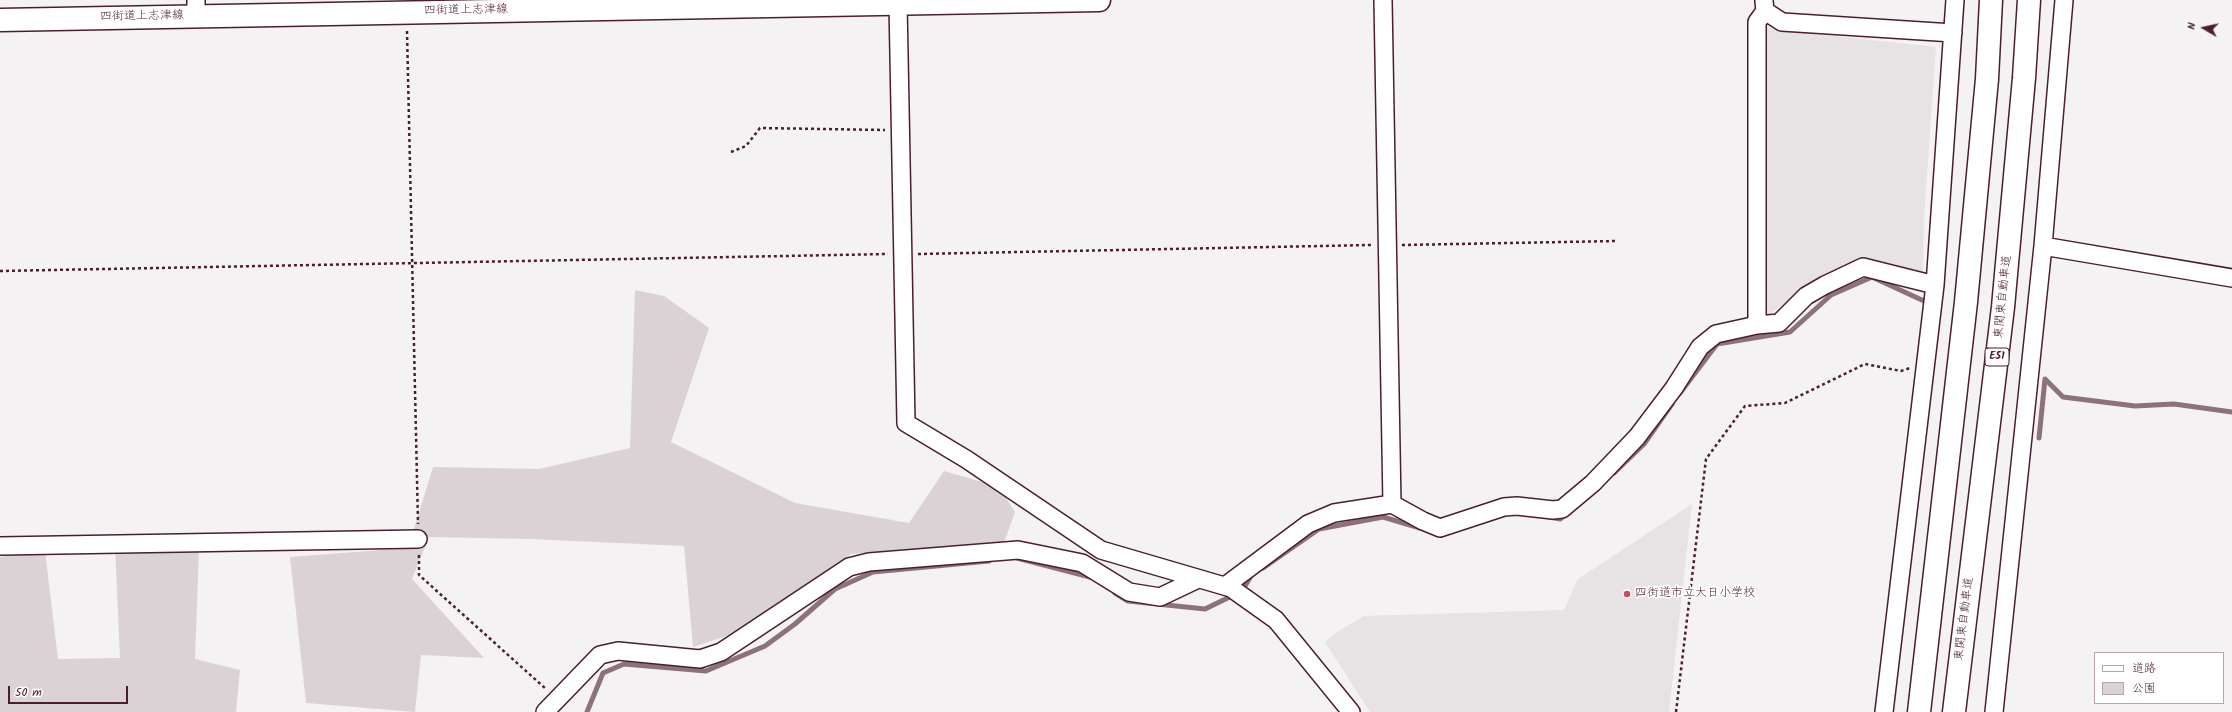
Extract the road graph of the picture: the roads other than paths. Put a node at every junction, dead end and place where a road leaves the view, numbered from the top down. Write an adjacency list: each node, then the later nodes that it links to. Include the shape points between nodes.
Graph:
1 (1099, 0): 8 (main road, 四街道上志津線)
2 (1383, 0): 17 (street)
3 (1955, 0): 12 (street)
4 (1991, 0): 25 (main road, via 1987,79 1967,295)
5 (2029, 0): 26 (main road, 東関東自動車道 / E51, via 2003,307)
6 (2064, 0): 13 (street)
7 (628, 4): 8 (main road, 四街道上志津線); 10 (main road, 四街道上志津線, via 406,12)
8 (898, 4): 20 (street, via 906,423 966,459 1101,550)
9 (1765, 6): 12 (street, via 1782,22); 16 (street, via 1757,22)
10 (196, 8): 11 (main road, 四街道上志津線)
11 (0, 20)
12 (1953, 33): 15 (street)
13 (2042, 246): 14 (street); 27 (street)
14 (2232, 278)
15 (1935, 285): 16 (street, via 1863,267 1806,296 1779,323); 24 (street)
16 (1757, 325): 17 (street, via 1716,334 1700,348 1637,437 1593,483 1562,509 1504,507 1440,528)
17 (1392, 504): 21 (street, via 1334,513 1308,524)
18 (418, 539): 19 (street)
19 (0, 546)
20 (1198, 579): 21 (street); 22 (street, via 1160,597 1129,592 1082,563 1018,550 869,562 849,566 721,652 700,659 618,651 600,655)
21 (1228, 587): 23 (street, via 1276,620)
22 (545, 712)
23 (1351, 712)
24 (1884, 712)
25 (1919, 712)
26 (1954, 712)
27 (1994, 712)

